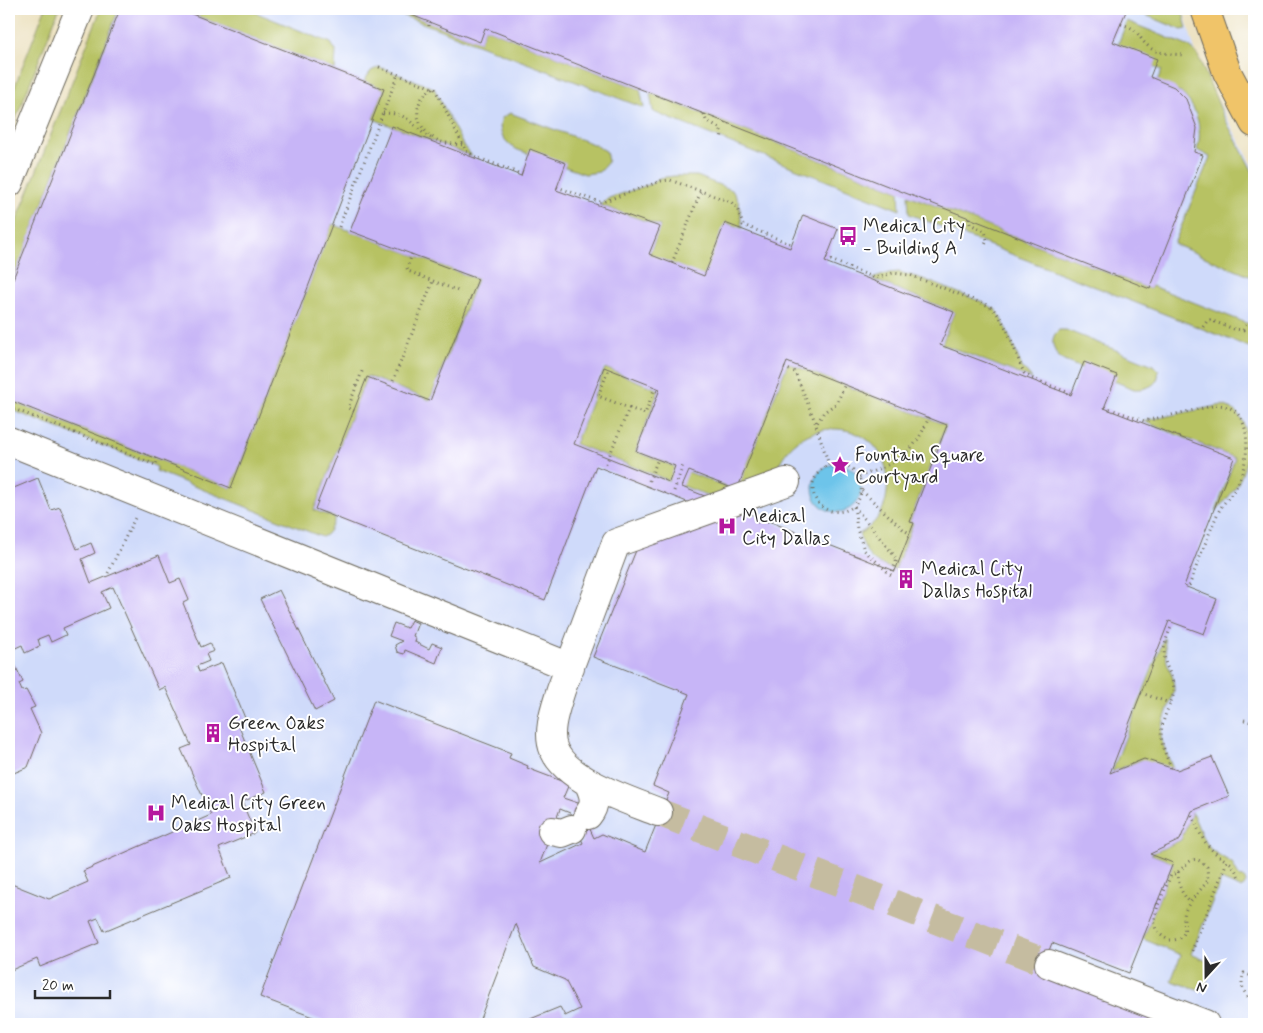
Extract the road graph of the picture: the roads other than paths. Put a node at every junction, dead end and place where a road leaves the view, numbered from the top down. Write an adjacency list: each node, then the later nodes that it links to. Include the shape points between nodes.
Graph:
1 (80, 9): 4 (lane)
2 (1205, 9): 3 (main road, via 1227,72)
3 (1254, 123)
4 (9, 183)
5 (9, 442): 7 (lane)
6 (786, 482): 7 (lane, via 616,543)
7 (570, 667): 8 (lane, via 554,711 553,750 564,766)
8 (588, 782): 9 (lane); 10 (lane, via 594,795 593,809)
9 (658, 812)
10 (571, 825)
11 (1049, 964): 12 (lane)
12 (1205, 1024)

